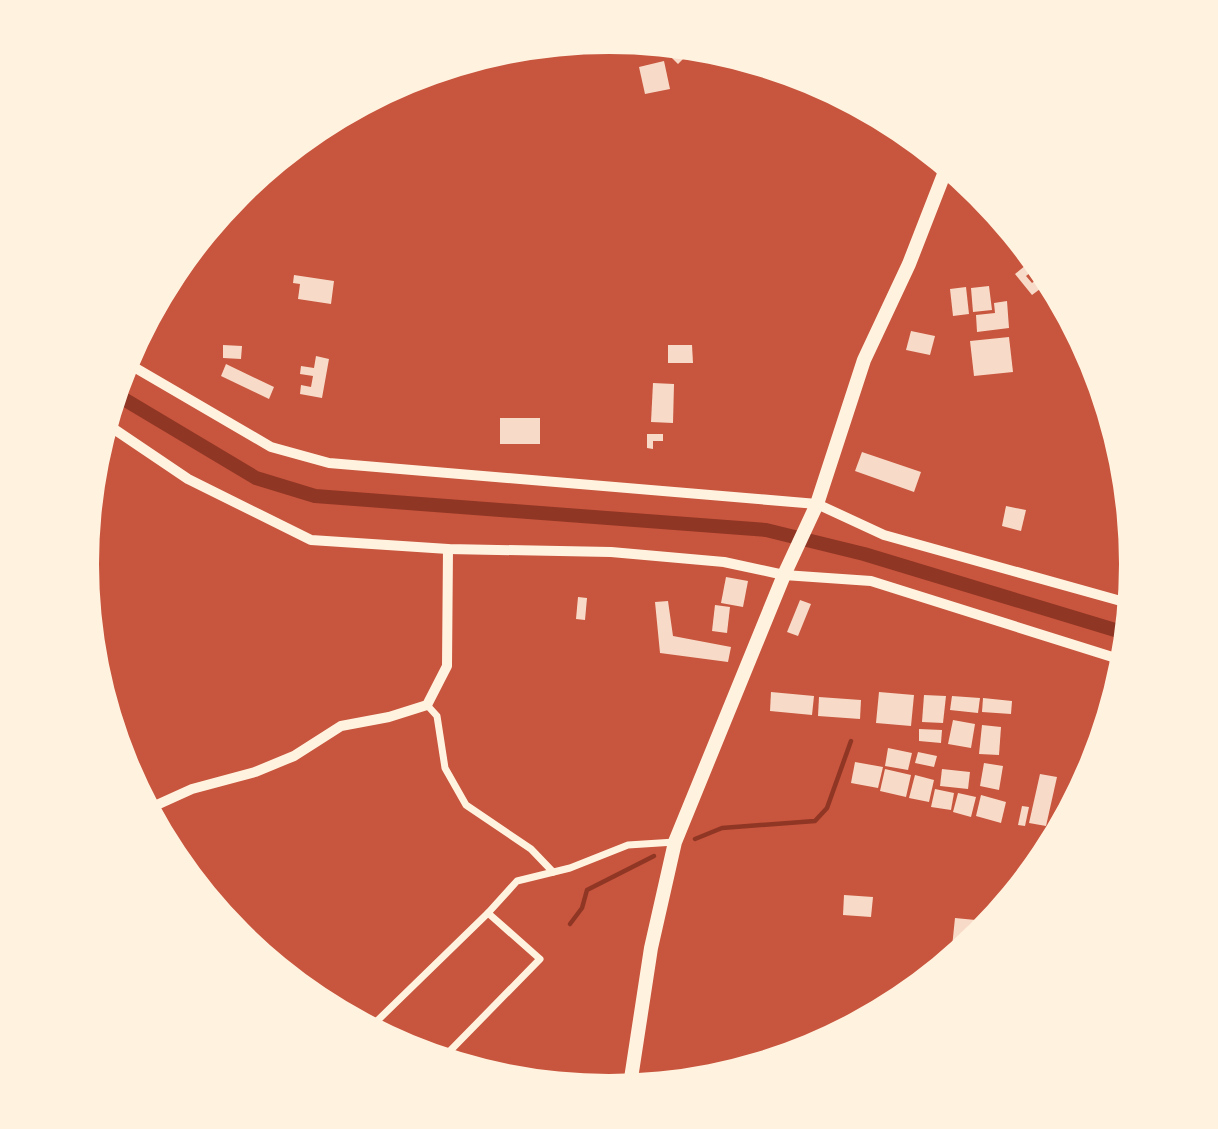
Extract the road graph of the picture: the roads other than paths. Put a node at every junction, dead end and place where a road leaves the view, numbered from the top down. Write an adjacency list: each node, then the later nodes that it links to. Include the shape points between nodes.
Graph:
1 (942, 179): 4 (highway, via 864,360)
2 (138, 369): 4 (street, via 271,447 329,463)
3 (116, 431): 5 (street, via 188,479 312,540)
4 (817, 504): 6 (highway); 7 (street, via 884,535)
5 (448, 549): 6 (street, via 611,552 724,562); 9 (street, via 447,666)
6 (784, 575): 8 (street, via 871,581); 11 (highway)
7 (1118, 600)
8 (1110, 656)
9 (427, 705): 10 (street, via 341,726 294,756); 12 (street, via 437,716 445,768 466,805 531,849)
10 (159, 804)
11 (676, 842): 12 (street, via 628,845); 16 (highway, via 651,948)
12 (553, 872): 13 (street, via 517,881)
13 (488, 913): 14 (street); 15 (street, via 540,959)
14 (379, 1020)
15 (451, 1050)
16 (632, 1074)

